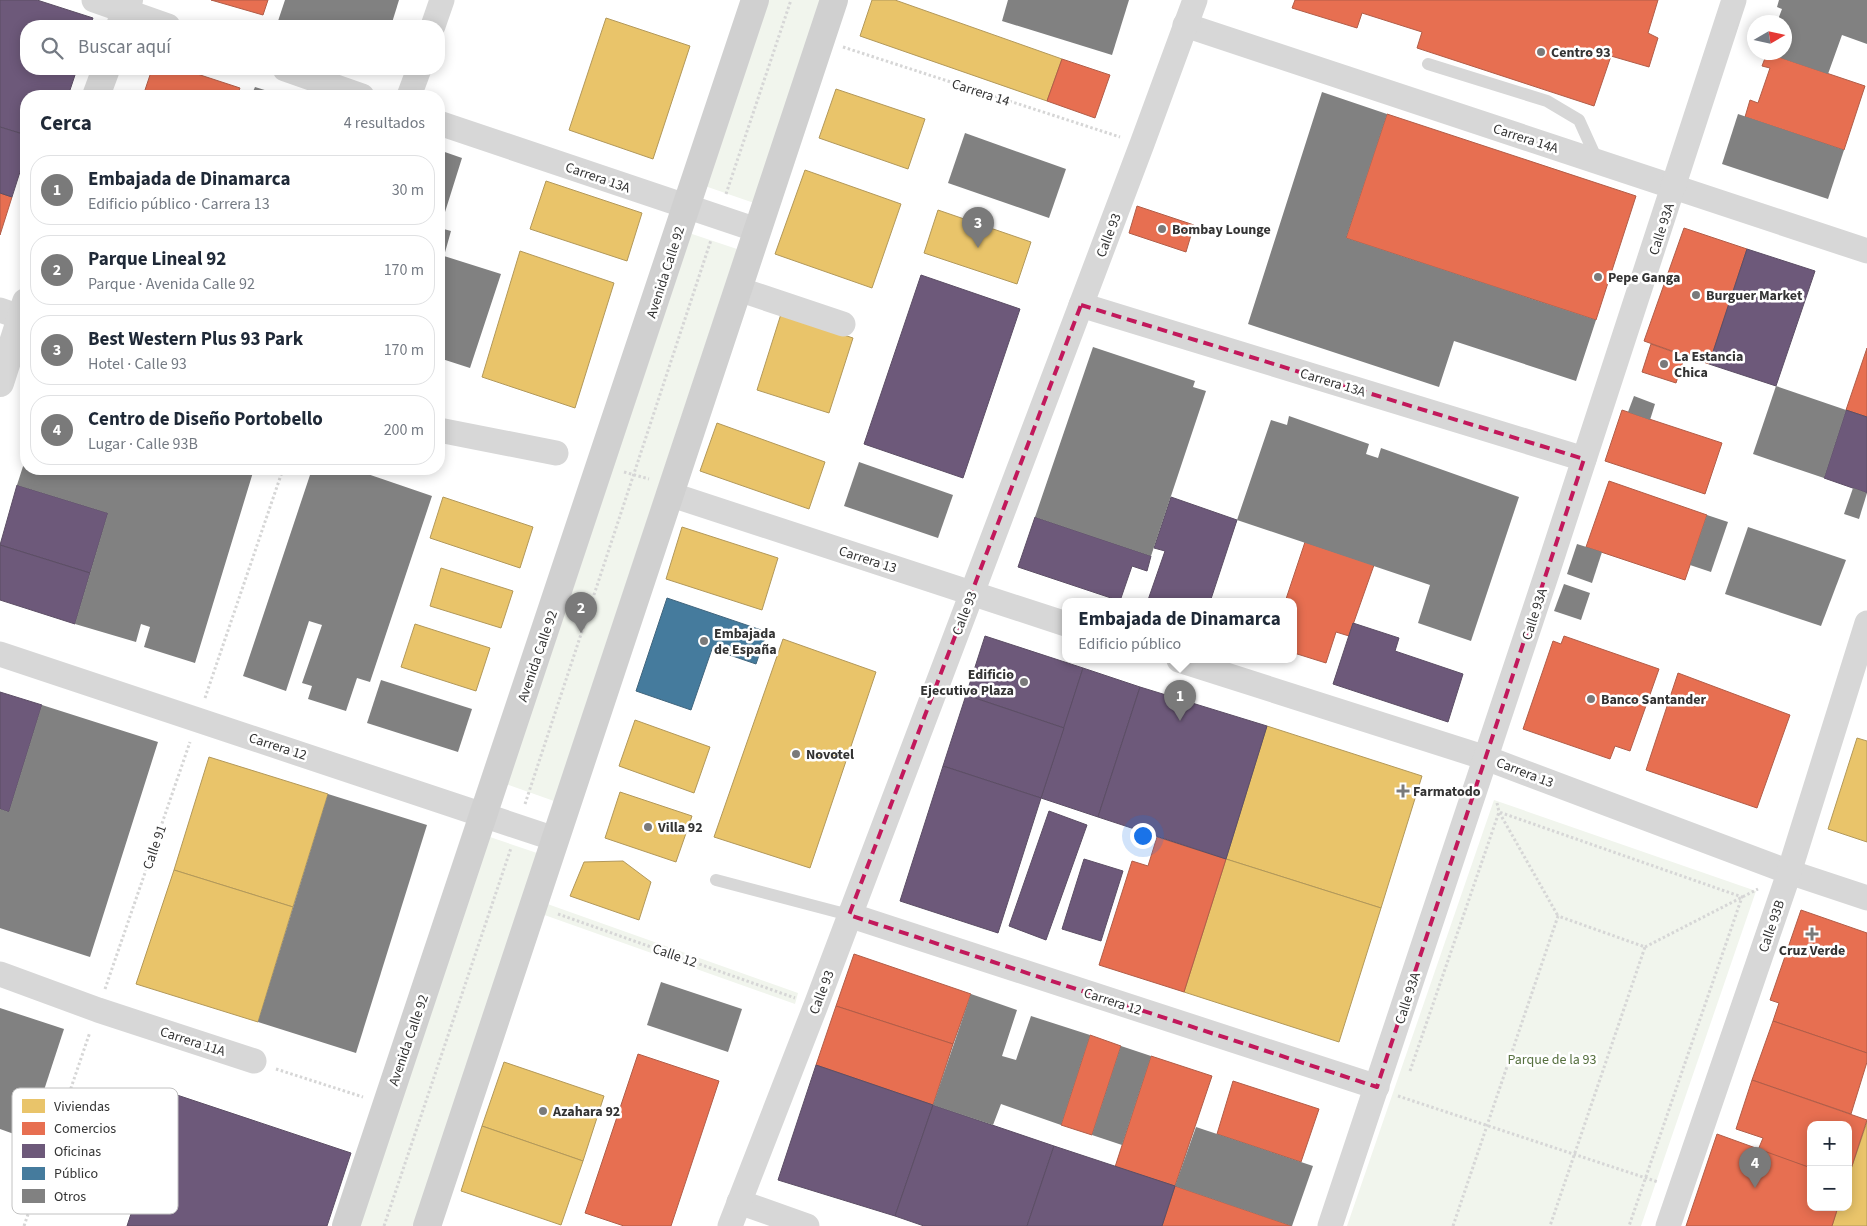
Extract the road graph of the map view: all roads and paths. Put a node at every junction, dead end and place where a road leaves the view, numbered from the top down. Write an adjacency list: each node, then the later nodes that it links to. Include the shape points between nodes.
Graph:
1 (94, 0): 8 (street)
2 (442, 0): 10 (street)
3 (755, 0): 24 (main road, Avenida Calle 92)
4 (791, 0): 25 (path)
5 (834, 0): 12 (main road)
6 (1195, 0): 11 (street, Calle 93)
7 (1734, 0): 23 (street, Calle 93A)
8 (125, 12): 9 (street)
9 (150, 20)
10 (435, 20)
11 (1185, 25): 21 (street, Calle 93); 22 (street, Carrera 14A)
12 (820, 40): 21 (path, Carrera 14); 26 (main road)
13 (1428, 64): 22 (lane, via 1547,101 1579,120)
14 (104, 75): 17 (street)
15 (303, 75): 18 (street)
16 (417, 75): 19 (street)
17 (98, 90)
18 (345, 90)
19 (411, 90)
20 (445, 125): 24 (street, Carrera 13A)
21 (1142, 144): 29 (street, Calle 93)
22 (1598, 162): 23 (street, Carrera 14A)
23 (1675, 187): 27 (street, Carrera 14A); 35 (street, Calle 93A)
24 (686, 206): 25 (street, Carrera 13A); 47 (main road, Avenida Calle 92)
25 (719, 217): 26 (street, Carrera 13A); 48 (path)
26 (758, 230): 28 (main road)
27 (1867, 251)
28 (738, 289): 31 (street); 37 (main road)
29 (1081, 305): 35 (street, Carrera 13A); 38 (street, Calle 93)
30 (18, 313): 32 (street)
31 (843, 324)
32 (0, 383)
33 (445, 431): 34 (street)
34 (556, 453)
35 (1584, 459): 44 (street, Calle 93A)
36 (281, 475): 43 (path, Calle 91)
37 (669, 494): 38 (street, Carrera 13); 49 (main road)
38 (971, 594): 39 (street, Carrera 13); 56 (street, Calle 93)
39 (1062, 623)
40 (1867, 623): 50 (street, Calle 93B)
41 (0, 654): 43 (street, Carrera 12)
42 (1187, 663): 44 (street, Carrera 13)
43 (198, 720): 47 (street, Carrera 12); 61 (path, Calle 91)
44 (1486, 758): 50 (street, Carrera 13); 64 (street, Calle 93A)
45 (1497, 802): 46 (path)
46 (1499, 812): 53 (path); 57 (path); 63 (path)
47 (483, 815): 48 (street, Carrera 12); 68 (main road, Avenida Calle 92)
48 (518, 826): 49 (street, Carrera 12); 77 (path)
49 (555, 839): 55 (main road)
50 (1789, 872): 54 (street, Carrera 13); 72 (street, Calle 93B)
51 (716, 880): 56 (lane)
52 (1759, 888): 53 (path)
53 (1742, 897): 58 (path); 71 (path)
54 (1867, 898)
55 (534, 906): 60 (path, Calle 12); 78 (main road)
56 (849, 915): 60 (street, Calle 93); 64 (street, Carrera 12)
57 (1558, 916): 58 (path); 69 (path)
58 (1645, 946): 70 (path)
59 (0, 974): 61 (street, Carrera 11A)
60 (816, 1005): 73 (street, Calle 93)
61 (98, 1010): 62 (street, Carrera 11A); 65 (path, Calle 91)
62 (254, 1061): 68 (path)
63 (1407, 1079)
64 (1377, 1087): 67 (path); 81 (street, Calle 93A)
65 (71, 1088)
66 (1404, 1088): 67 (path)
67 (1400, 1097): 69 (path)
68 (386, 1104): 76 (main road, Avenida Calle 92)
69 (1487, 1126): 70 (path); 82 (path)
70 (1574, 1154): 71 (path); 83 (path)
71 (1645, 1178): 72 (path); 84 (path)
72 (1680, 1189): 85 (street, Calle 93B)
73 (739, 1202): 79 (street, Calle 93); 80 (street)
74 (28, 1214): 75 (path, Calle 91)
75 (24, 1226)
76 (346, 1226)
77 (384, 1226)
78 (426, 1226)
79 (730, 1226)
80 (806, 1226)
81 (1330, 1226)
82 (1453, 1226)
83 (1550, 1226)
84 (1629, 1226)
85 (1668, 1226)

